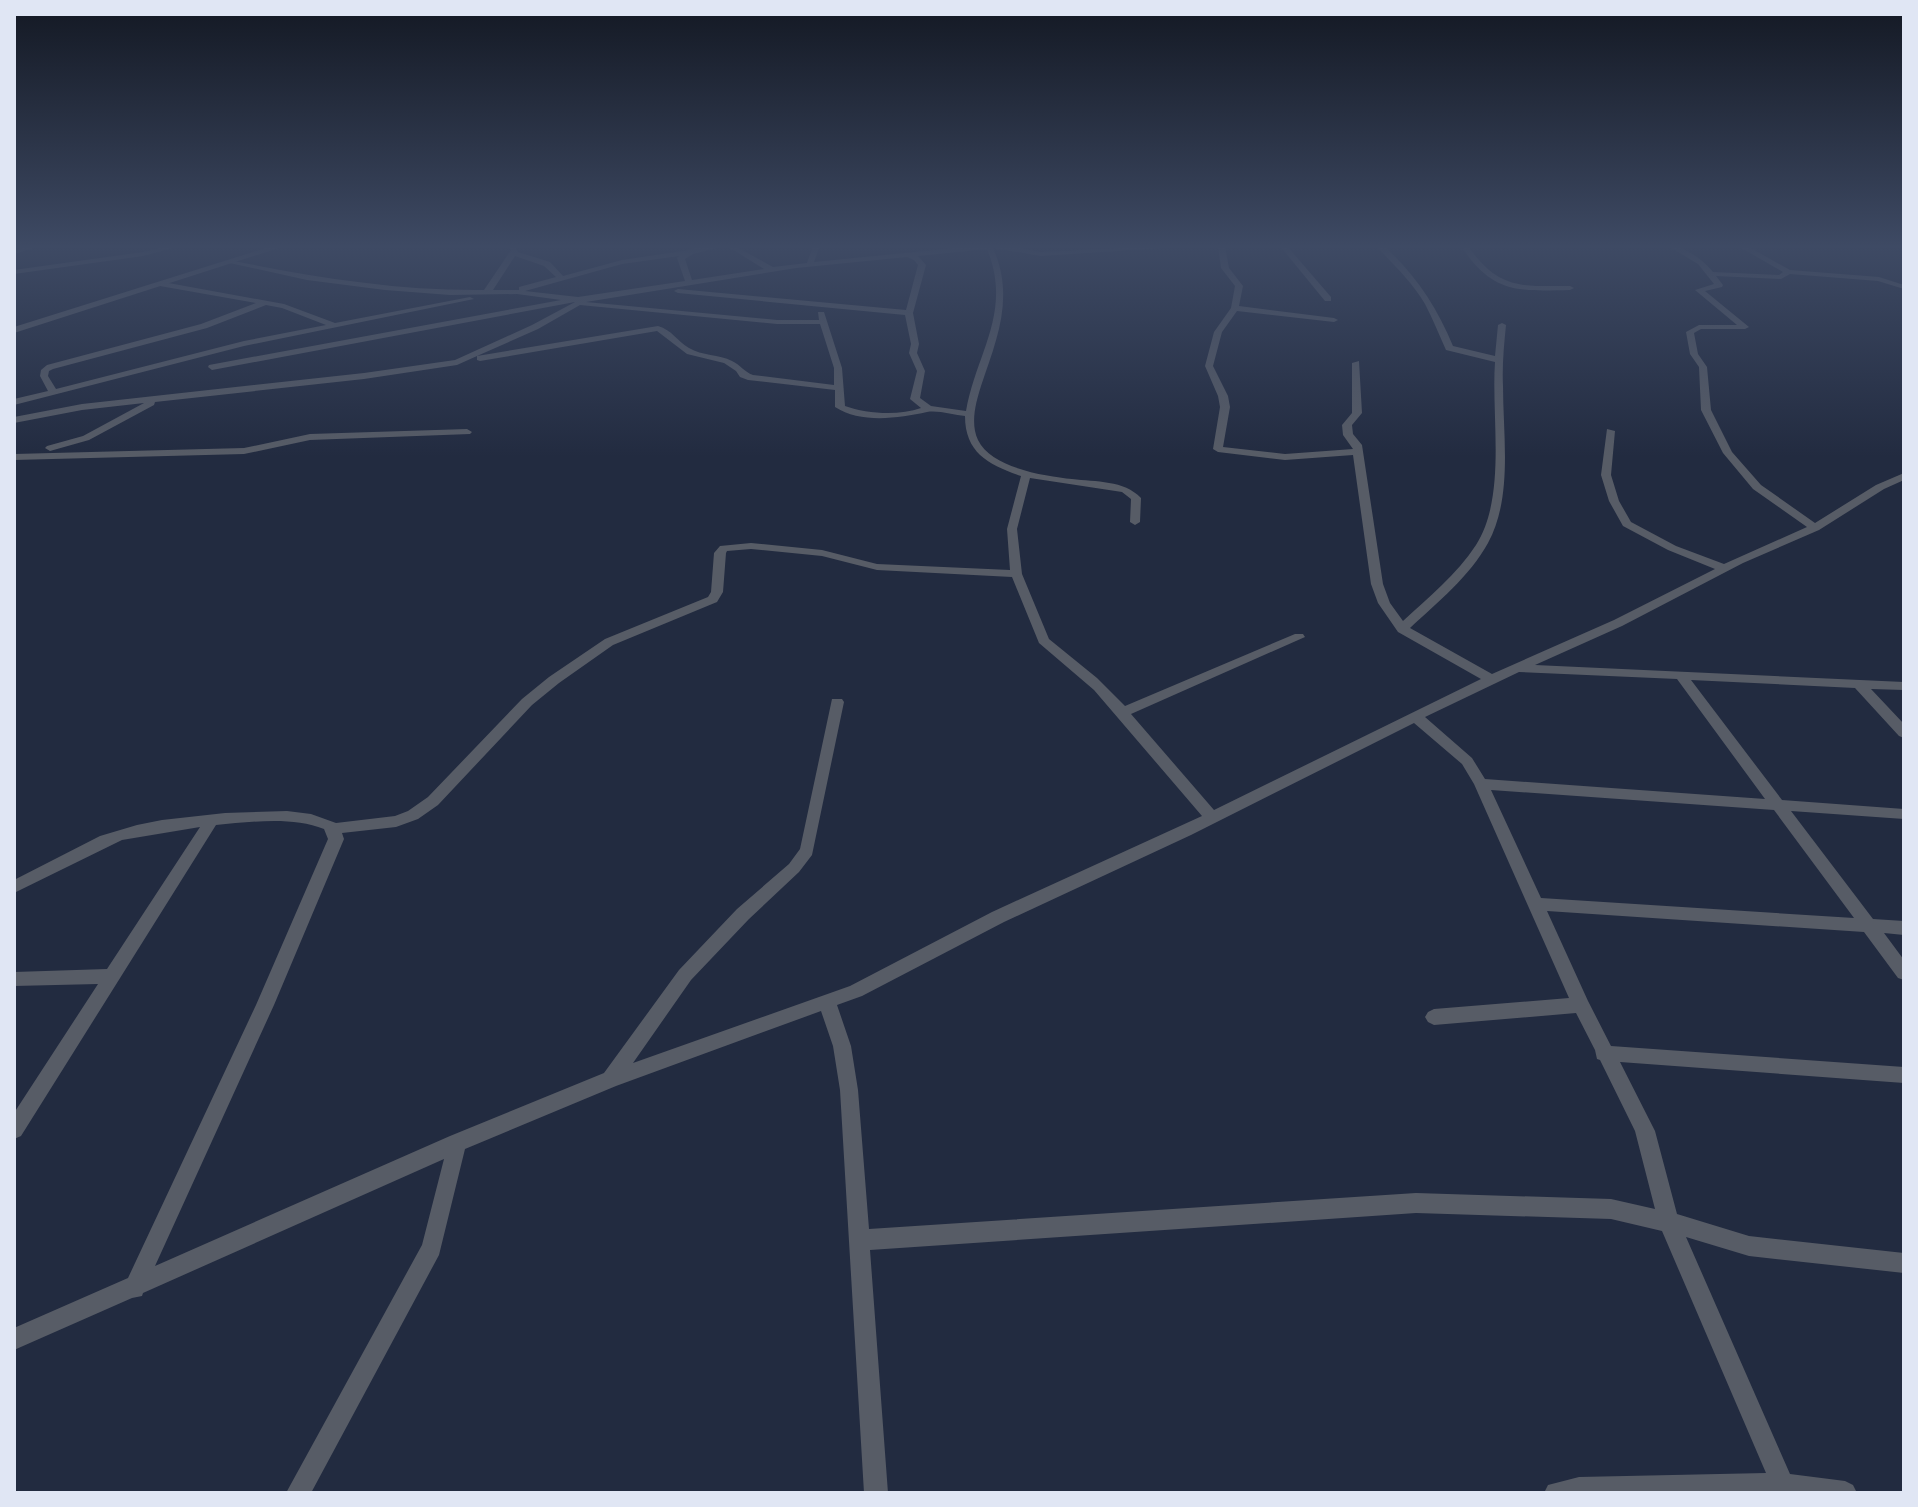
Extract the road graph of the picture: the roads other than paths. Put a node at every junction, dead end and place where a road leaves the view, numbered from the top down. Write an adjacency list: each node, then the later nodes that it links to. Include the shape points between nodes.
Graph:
1 (58, 316): 20 (street)
2 (229, 316): 27 (street, via 50,367 44,376)
3 (296, 316): 21 (street)
4 (311, 316): 19 (street)
5 (384, 316): 19 (street)
6 (490, 316): 25 (street)
7 (553, 316): 22 (street)
8 (726, 316): 17 (street)
9 (821, 316): 17 (street)
10 (910, 316): 30 (street, via 913,353 921,371 914,395)
11 (997, 316): 31 (street)
12 (1229, 316): 35 (street, via 1218,332 1209,366 1225,407 1218,449 1285,457)
13 (1304, 316): 16 (street)
14 (1435, 316): 23 (street, via 1449,348)
15 (1732, 316): 40 (street, via 1745,327 1699,327 1690,332 1703,367 1706,410 1728,453 1757,487)
16 (1334, 320)
17 (822, 322): 26 (street, via 838,368)
18 (1502, 325): 23 (street)
19 (335, 326): 21 (street)
20 (14, 330)
21 (280, 336): 27 (street)
22 (464, 360): 26 (street, via 658,328 689,351 738,366 751,378); 28 (street)
23 (1499, 360): 43 (street, via 1501,445 1493,513 1483,542 1445,589)
24 (1356, 363): 35 (street, via 1357,413 1347,425)
25 (212, 367)
26 (838, 388): 30 (street, via 838,404 852,412 911,415)
27 (54, 393): 29 (street)
28 (159, 399): 32 (street); 36 (street, via 76,442)
29 (14, 402)
30 (928, 408): 31 (street)
31 (969, 414): 37 (street, via 969,430 981,451)
32 (14, 420)
33 (1610, 431): 41 (street, via 1606,475 1627,524)
34 (467, 432): 36 (street, via 310,437 244,451)
35 (1358, 452): 43 (street, via 1377,584)
36 (14, 456)
37 (1026, 474): 39 (street, via 1125,489 1136,498); 42 (street, via 1012,529)
38 (1904, 476): 40 (street)
39 (1135, 522)
40 (1815, 528): 41 (street)
41 (1724, 568): 45 (street, via 1629,618)
42 (1016, 574): 51 (street, via 1043,640 1078,666); 59 (street, via 906,570 822,553 724,548 713,599 609,642 554,680 433,801 396,821)
43 (1402, 629): 47 (street)
44 (1299, 637): 51 (street)
45 (1517, 667): 46 (street); 47 (street)
46 (1681, 676): 48 (street); 55 (street)
47 (1491, 679): 52 (street)
48 (1860, 685): 49 (street); 53 (street)
49 (1904, 686)
50 (837, 702): 72 (street, via 807,851 685,975)
51 (1123, 712): 57 (street)
52 (1416, 717): 54 (street, via 1467,761); 57 (street)
53 (1904, 733)
54 (1481, 784): 55 (street); 61 (street)
55 (1775, 805): 56 (street); 62 (street)
56 (1904, 814)
57 (1212, 818): 67 (street)
58 (211, 821): 59 (street, via 305,817); 60 (street, via 118,835); 65 (street)
59 (333, 829): 78 (street, via 336,839 265,1005)
60 (14, 887)
61 (1535, 904): 62 (street); 68 (street)
62 (1867, 926): 63 (street); 64 (street)
63 (1904, 928)
64 (1904, 973)
65 (112, 976): 66 (street); 73 (street)
66 (14, 979)
67 (827, 1003): 72 (street); 76 (street, via 842,1046 849,1090)
68 (1581, 1005): 69 (street); 70 (street)
69 (1434, 1017)
70 (1603, 1053): 71 (street); 75 (street, via 1645,1131)
71 (1904, 1075)
72 (611, 1079): 74 (street)
73 (14, 1130)
74 (457, 1143): 78 (street); 81 (street, via 432,1248)
75 (1669, 1222): 76 (street, via 1611,1209 1416,1203); 77 (street, via 1749,1246); 80 (street)
76 (860, 1240): 82 (street)
77 (1904, 1263)
78 (134, 1288): 79 (street)
79 (14, 1339)
80 (1785, 1489): 83 (street); 84 (street)
81 (298, 1493)
82 (876, 1493)
83 (1556, 1493)
84 (1845, 1493)

